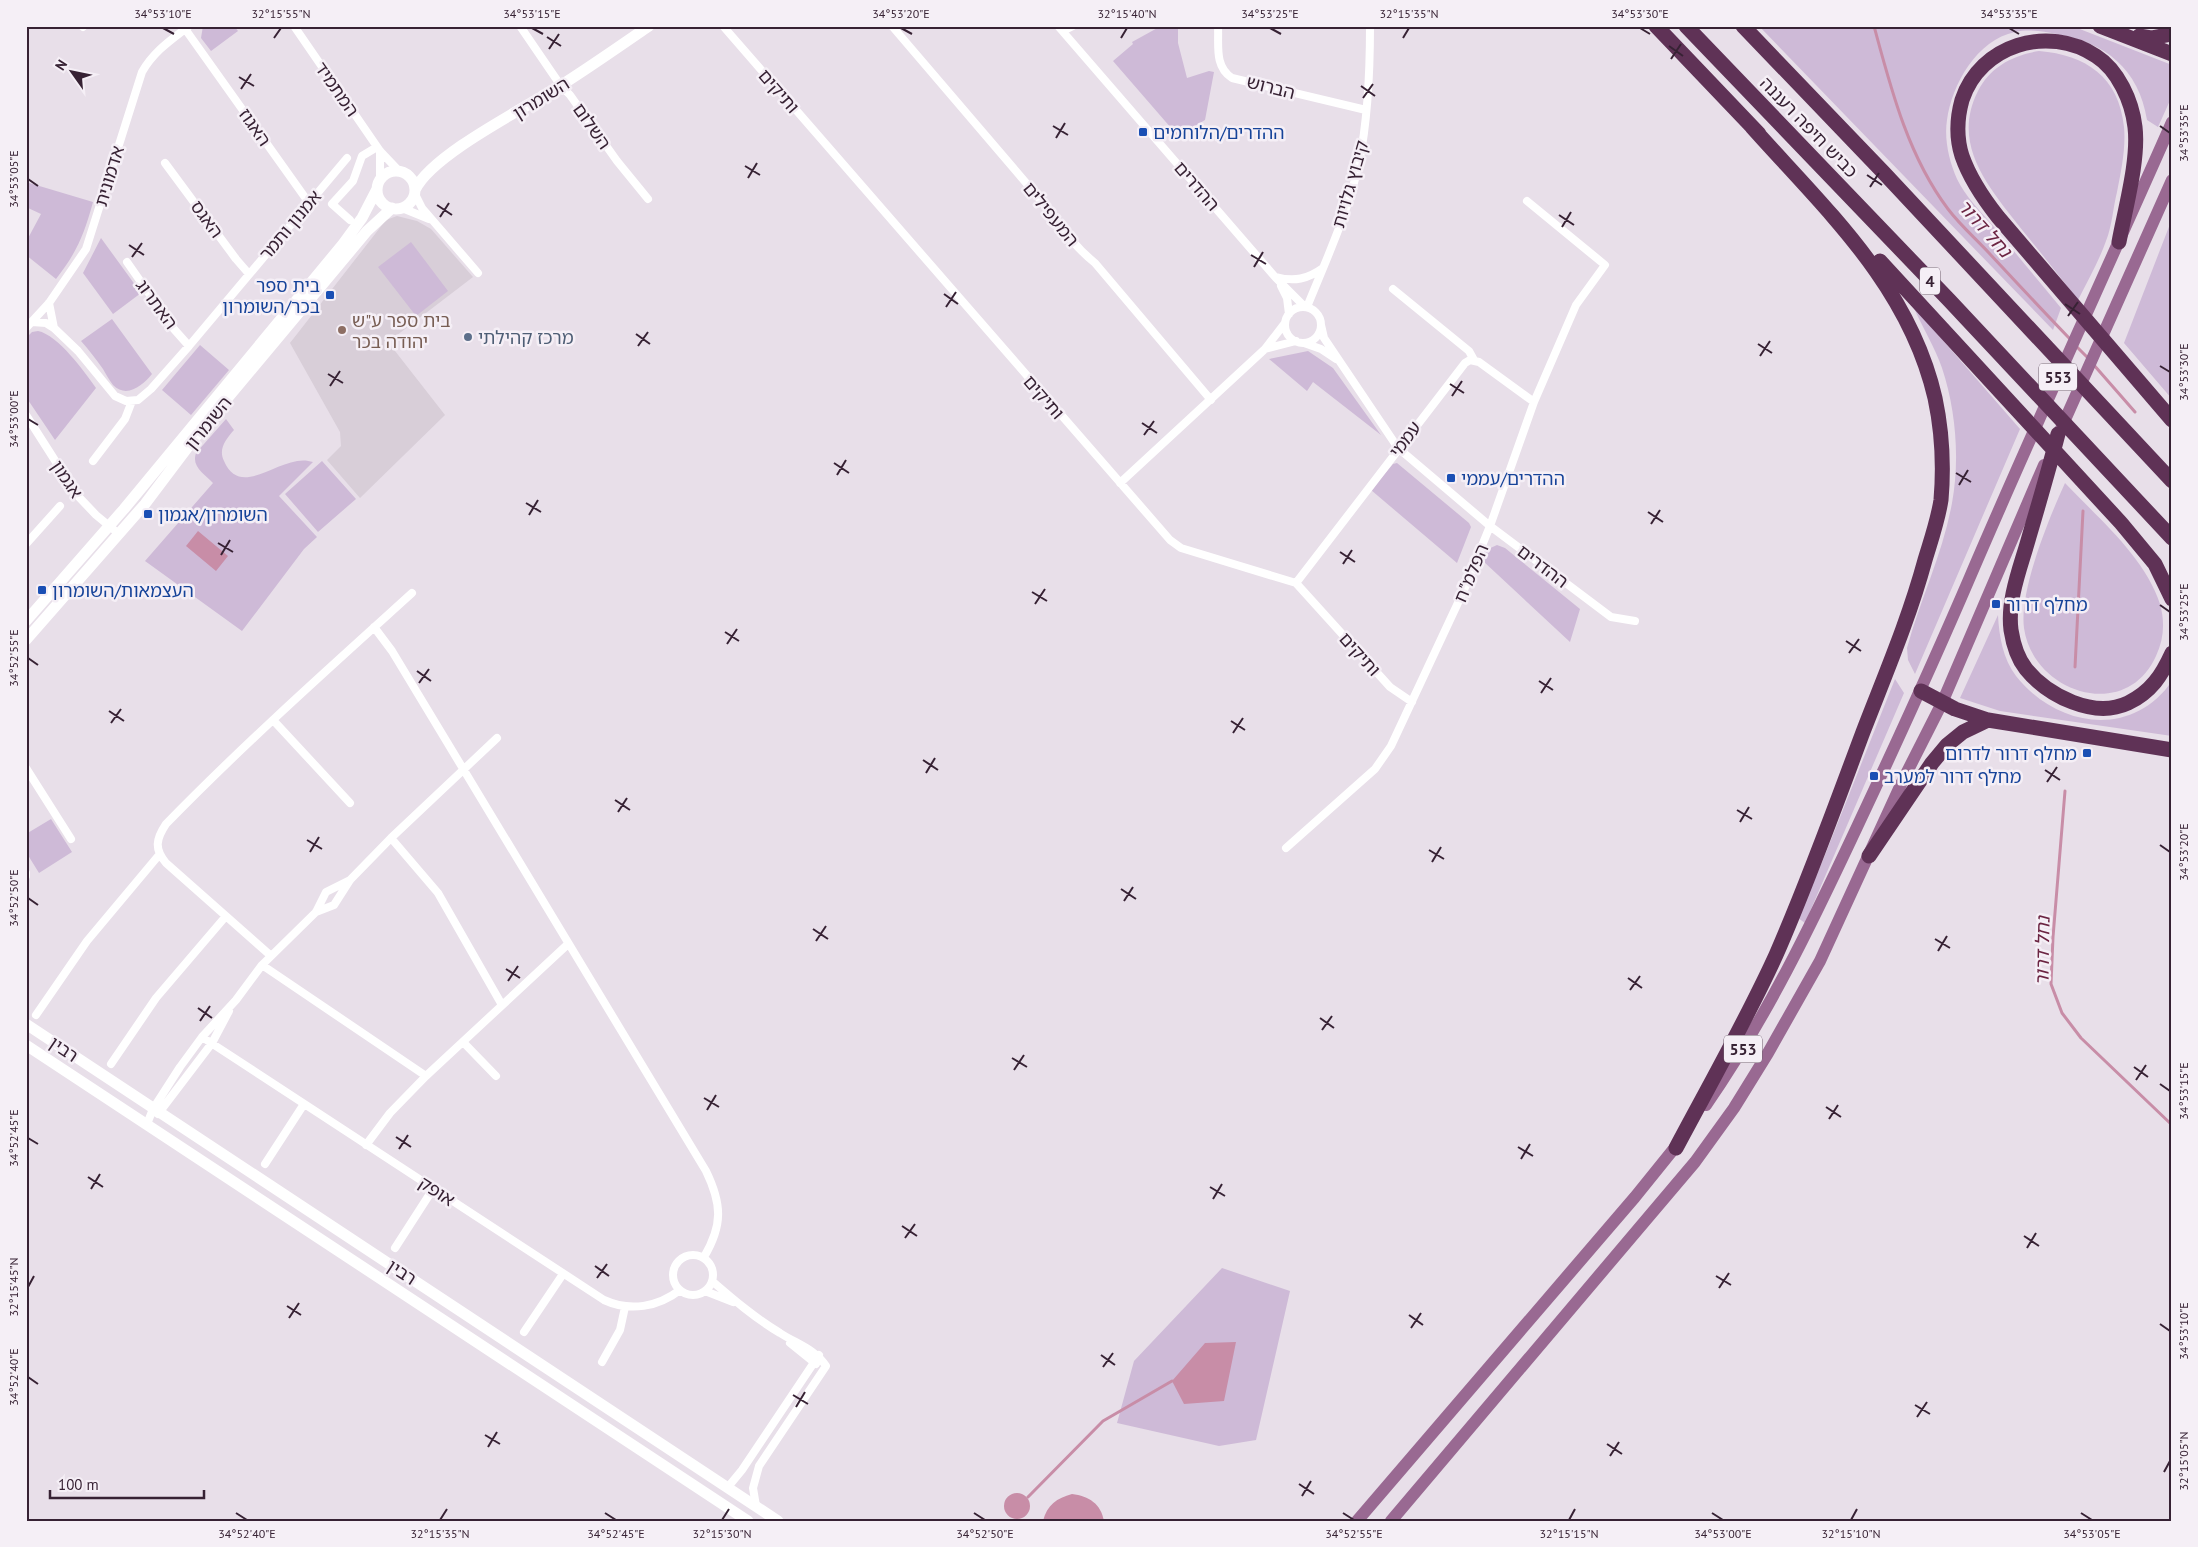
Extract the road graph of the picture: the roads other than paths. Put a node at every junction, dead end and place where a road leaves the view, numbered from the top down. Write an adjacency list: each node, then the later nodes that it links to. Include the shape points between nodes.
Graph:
1 (294, 26): 22 (street, המתמיד)
2 (520, 26): 18 (street, השלום)
3 (649, 26): 18 (street, השומרון)
4 (722, 26): 65 (street, ותיקים)
5 (892, 26): 56 (street, המעפילים, via 1036,194 1058,226 1095,263)
6 (1073, 26): 14 (street)
7 (1218, 26): 19 (street, הברוש, via 1220,64 1232,78)
8 (1370, 26): 19 (street, קיבוץ גלויות)
9 (1656, 26): 21 (highway)
10 (1686, 26): 71 (highway, כביש חיפה רעננה / 4)
11 (1743, 26): 64 (highway, כביש חיפה רעננה / 4)
12 (2100, 26): 15 (highway)
13 (186, 27): 32 (street, האגוז); 43 (street, אדמונית, via 157,51 142,72 86,249)
14 (1061, 29): 41 (street, ההדרים)
15 (2121, 34): 16 (highway, via 2151,38); 17 (highway)
16 (2172, 34)
17 (2172, 54)
18 (561, 86): 25 (street, השומרון); 30 (street, השלום)
19 (1366, 110): 38 (street, קיבוץ גלויות, via 1353,185)
20 (2172, 122): 36 (main road, 553)
21 (1752, 127): 75 (highway, via 1936,320 2121,523 2155,564); 117 (highway, via 1865,254 1890,290 1924,361 1941,433 1943,468 1932,539 1909,613 1797,906 1752,1003)
22 (379, 149): 26 (street, המתמיד); 28 (street); 34 (street, אמנון ותמר, via 362,156 353,180 332,204)
23 (347, 158): 32 (street, אמנון ותמר)
24 (165, 162): 40 (street, האגס)
25 (431, 168): 26 (street, השומרון, via 415,174); 29 (street, השומרון)
26 (403, 173): 28 (street, via 387,174); 29 (street, via 414,183)
27 (2172, 180): 61 (main road, 553)
28 (379, 185): 33 (street, via 383,203); 68 (street, השומרון, via 343,244)
29 (415, 192): 33 (street, via 409,204); 35 (street, via 422,208)
30 (648, 199)
31 (1527, 201): 58 (street, הפלמ"ח, via 1605,264 1576,305)
32 (309, 203): 40 (street, אמנון ותמר)
33 (397, 208): 35 (street, via 412,210); 70 (street, השומרון, via 367,231 200,431)
34 (350, 220)
35 (435, 222): 39 (street)
36 (2116, 250): 60 (highway, via 2131,172 2135,127 2118,78 2096,56 2076,46 2039,40 2005,50 1985,63 1973,77 1958,113 1957,133 1969,173 1998,217); 81 (main road, 553)
37 (127, 262): 52 (street, האתרוג)
38 (1323, 268): 41 (street, via 1296,280); 44 (street, קיבוץ גלויות)
39 (478, 272)
40 (249, 274): 52 (street, אמנון ותמר)
41 (1275, 278): 44 (street, ההדרים); 45 (street, ההדרים, via 1287,298)
42 (1393, 289): 54 (street, via 1469,351)
43 (49, 303): 46 (street, אדמונית); 50 (street)
44 (1306, 307): 45 (street, via 1296,308); 48 (street, via 1315,312)
45 (1289, 314): 47 (street)
46 (32, 322): 49 (street, אדמונית); 50 (street, via 46,323)
47 (1285, 323): 51 (street, via 1288,334); 53 (street)
48 (1321, 326): 51 (street, via 1317,336 1308,342); 55 (street, ההדרים, via 1324,338)
49 (26, 328)
50 (54, 328): 57 (street, via 78,351 111,393 120,400)
51 (1300, 342): 53 (street); 55 (street, ההדרים, via 1322,349)
52 (189, 346): 57 (street, אמנון ותמר, via 151,390)
53 (1265, 349): 56 (street)
54 (1474, 360): 58 (street); 62 (street, עממי, via 1464,363)
55 (1341, 364): 62 (street, ההדרים)
56 (1210, 400): 65 (street)
57 (132, 402): 63 (street, via 126,419)
58 (1534, 402): 69 (street, הפלמ"ח)
59 (26, 416): 68 (street, אגמון, via 77,495)
60 (2172, 420)
61 (2058, 434): 67 (highway)
62 (1398, 448): 69 (street, ההדרים); 73 (street, עממי)
63 (93, 461)
64 (2172, 481)
65 (1120, 484): 73 (street, ותיקים, via 1181,548)
66 (60, 506): 72 (street)
67 (2028, 519): 80 (highway, via 2010,615 2011,631 2025,668 2040,683 2074,702 2111,708 2127,704 2146,692 2164,670); 83 (main road, 553)
68 (109, 526): 70 (street, אגמון); 76 (street, השומרון)
69 (1490, 526): 77 (street, ההדרים, via 1611,617); 82 (street, הפלמ"ח)
70 (119, 534): 79 (street, השומרון)
71 (2172, 538)
72 (26, 544)
73 (1296, 583): 82 (street, ותיקים, via 1390,688)
74 (412, 593): 78 (street)
75 (2172, 599)
76 (26, 621)
77 (1636, 621)
78 (374, 627): 84 (street); 89 (street, via 392,651)
79 (26, 640)
80 (2172, 652)
81 (1920, 691): 83 (highway); 117 (main road, 553, via 1777,991 1748,1041)
82 (1412, 702): 93 (street, הפלמ"ח, via 1392,746 1375,768)
83 (1942, 703): 85 (highway); 95 (main road, 553)
84 (272, 720): 90 (street); 94 (street, via 166,824 158,835)
85 (1988, 720): 87 (highway); 95 (highway, via 1963,732 1947,745)
86 (497, 738): 89 (street)
87 (2172, 750)
88 (26, 768): 92 (street)
89 (463, 770): 91 (street); 99 (street)
90 (350, 803)
91 (391, 838): 96 (street); 103 (street, via 438,893)
92 (71, 839)
93 (1286, 848)
94 (159, 855): 98 (street); 104 (street, via 87,941)
95 (1869, 856): 139 (main road, 553, via 1798,1002 1734,1108 1706,1147)
96 (350, 880): 97 (street, via 334,905); 97 (street, via 326,892)
97 (316, 912): 100 (street)
98 (226, 916): 100 (street); 110 (street, via 156,998)
99 (568, 944): 103 (street); 121 (street, via 713,1186 718,1202 717,1227)
100 (270, 955): 101 (street)
101 (262, 965): 102 (street); 111 (street)
102 (236, 1000): 106 (street); 108 (street)
103 (502, 1005): 107 (street)
104 (36, 1015)
105 (26, 1024): 114 (street, רבין)
106 (202, 1037): 108 (street, אופק); 114 (street)
107 (463, 1042): 111 (street); 112 (street)
108 (212, 1044): 113 (street, אופק); 114 (street)
109 (26, 1045): 115 (street, רבין)
110 (111, 1064)
111 (426, 1076): 116 (street)
112 (496, 1076)
113 (304, 1104): 116 (street, אופק); 118 (street)
114 (156, 1111): 115 (street); 134 (street, רבין)
115 (147, 1124): 136 (street, רבין)
116 (366, 1145): 119 (street, אופק)
117 (1676, 1148): 138 (main road, 553)
118 (265, 1164)
119 (433, 1189): 120 (street); 122 (street, אופק)
120 (394, 1248)
121 (704, 1258): 123 (street, via 713,1270); 124 (street, via 689,1255 676,1264 673,1279)
122 (563, 1274): 127 (street, אופק, via 604,1300); 128 (street)
123 (712, 1281): 125 (street); 126 (street)
124 (680, 1290): 125 (street, via 690,1294); 127 (street, אופק, via 670,1298)
125 (705, 1291): 126 (street)
126 (739, 1305): 129 (street)
127 (625, 1307): 131 (street, via 620,1330)
128 (524, 1332)
129 (780, 1333): 130 (street); 132 (street)
130 (819, 1355): 132 (street); 133 (street)
131 (602, 1362)
132 (813, 1364): 133 (street); 134 (street)
133 (826, 1366): 135 (street, via 759,1466 752,1488)
134 (728, 1487): 135 (street, רבין)
135 (756, 1506): 137 (street, רבין)
136 (748, 1521)
137 (778, 1521)
138 (1357, 1521)
139 (1391, 1521)

